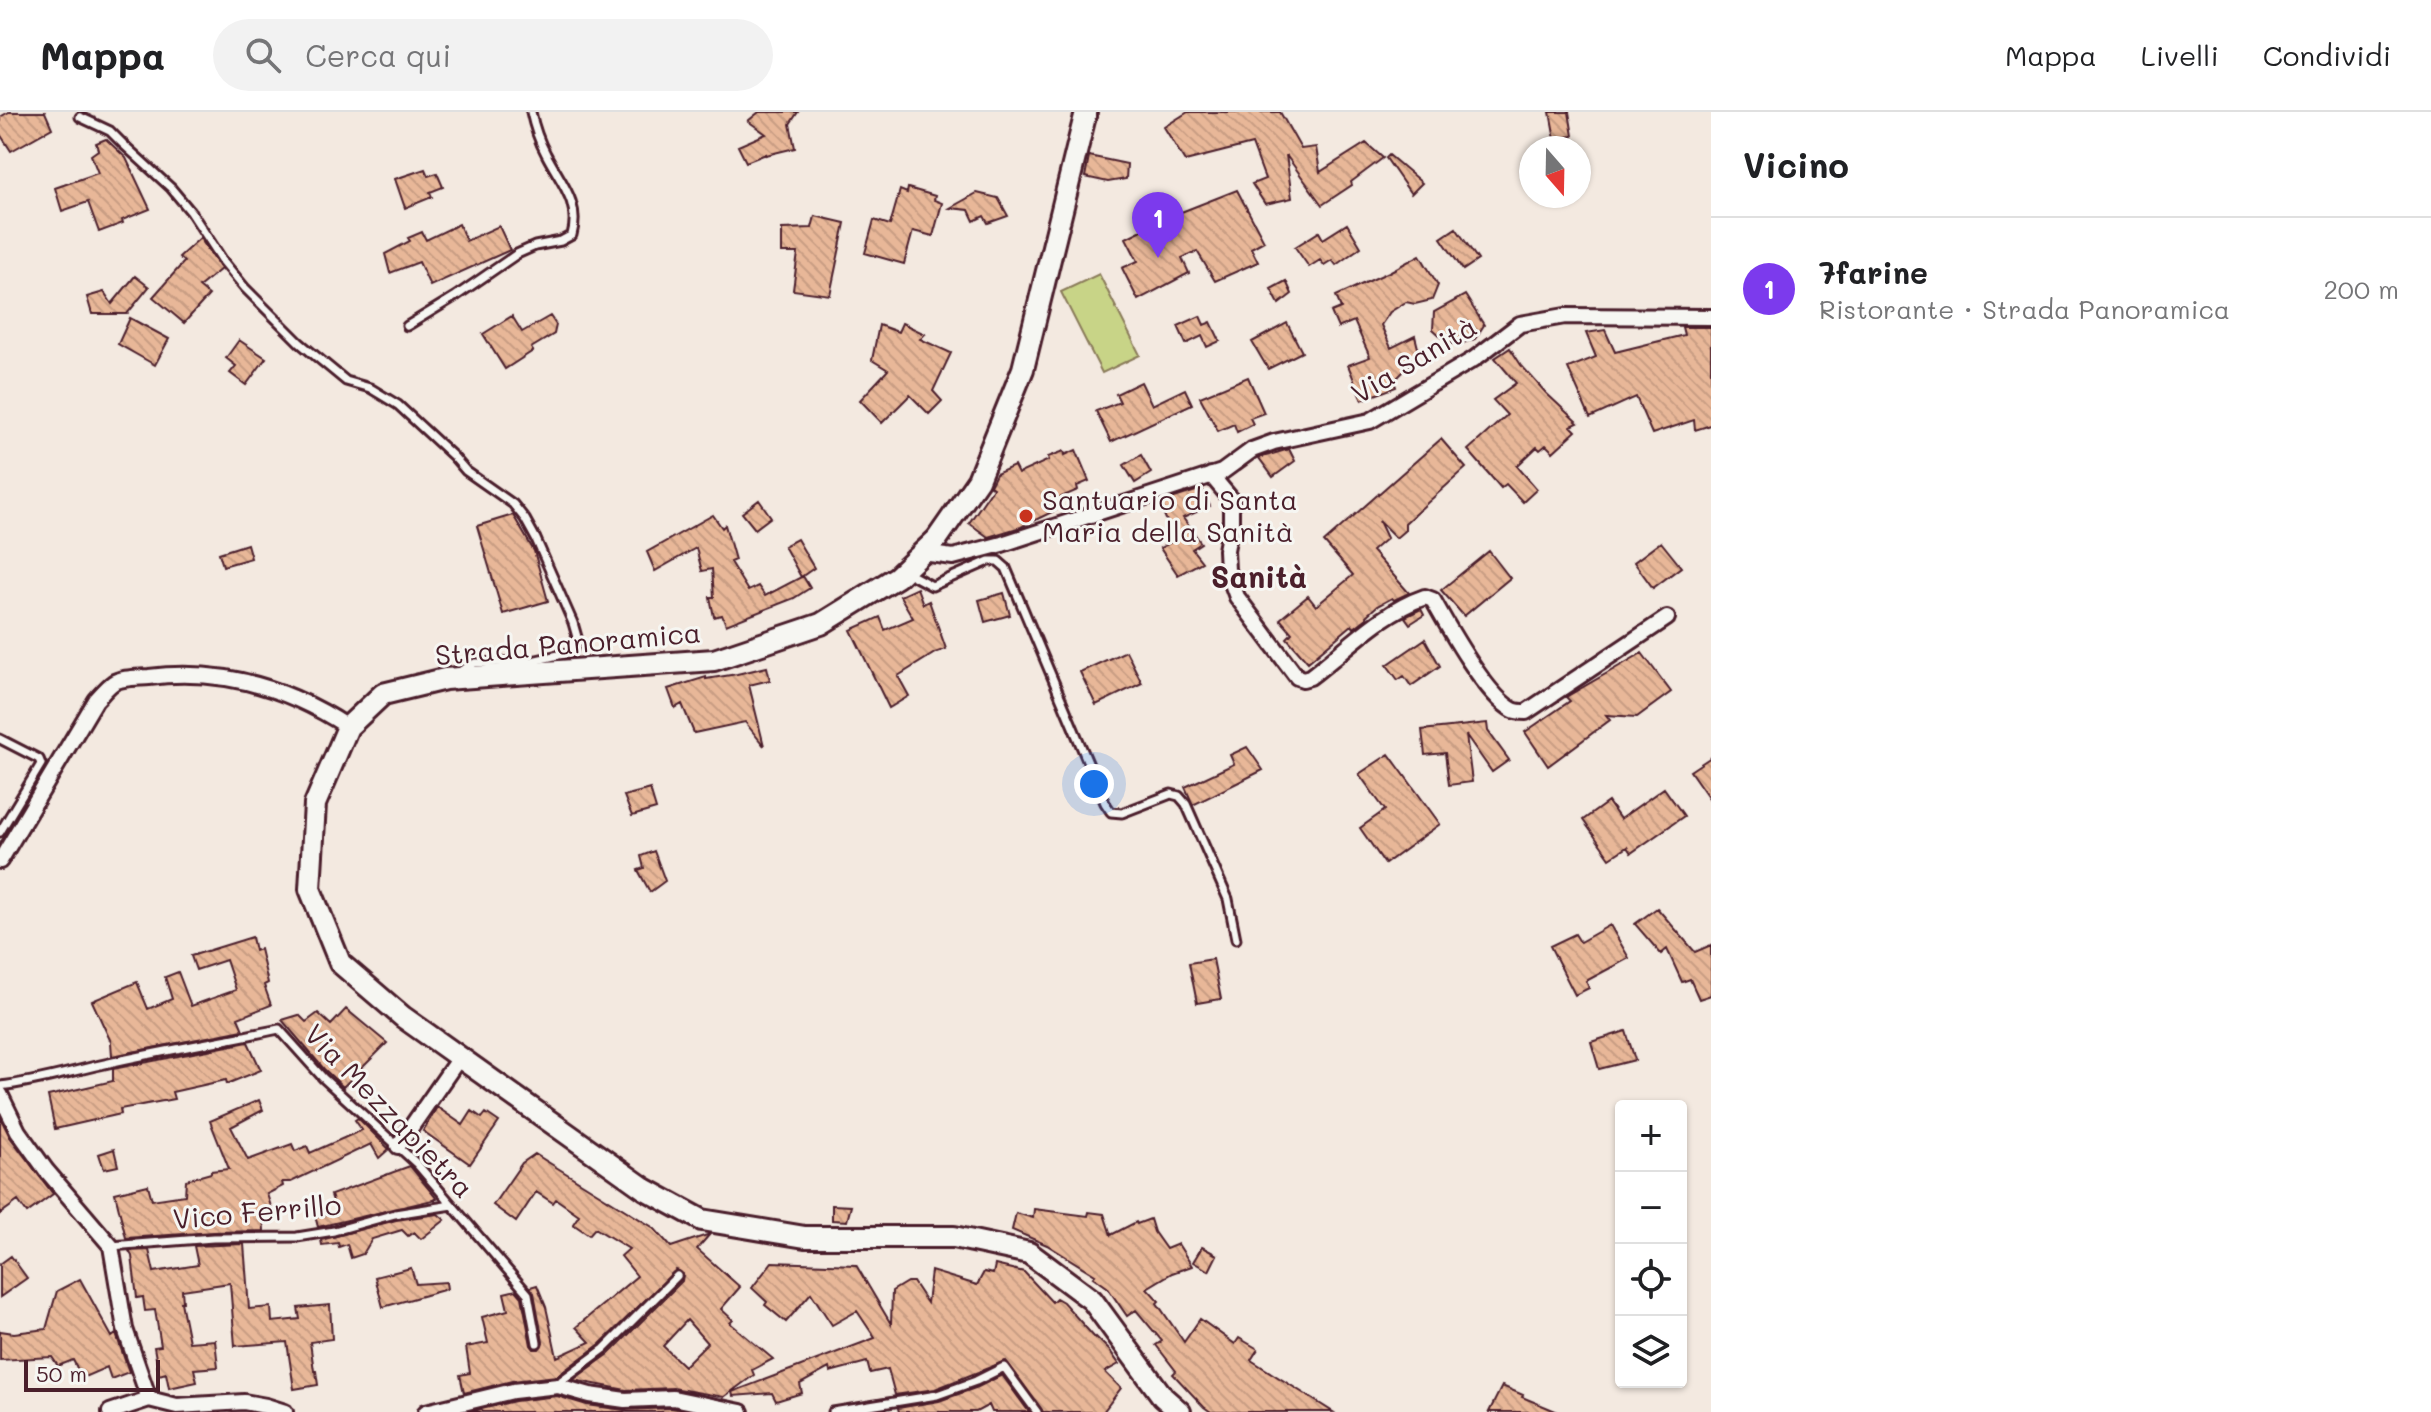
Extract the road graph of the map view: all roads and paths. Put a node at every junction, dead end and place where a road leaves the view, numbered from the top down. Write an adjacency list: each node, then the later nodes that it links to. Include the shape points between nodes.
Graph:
1 (531, 112): 5 (lane, via 573,206 577,220 572,235 517,254)
2 (1086, 112): 7 (main road, Strada Panoramica, via 1023,369 978,480)
3 (80, 117): 10 (lane, via 110,131 171,188 245,288 300,343 346,381 398,405 466,471 513,504 536,539 577,637 572,652 532,661 475,663)
4 (1711, 317): 6 (street, Via Sanità, via 1565,316 1520,324 1474,359 1370,421 1274,442)
5 (407, 326)
6 (1211, 475): 7 (street, Via Sanità, via 1002,544 953,557); 9 (street, via 1231,499 1227,570 1237,597 1303,679 1383,619 1425,597 1433,600 1488,686 1515,711 1526,712)
7 (922, 553): 8 (main road, Strada Panoramica)
8 (904, 571): 10 (main road, Strada Panoramica, via 821,624 714,660); 15 (lane, via 932,586 989,561 1006,568 1105,803 1111,812 1122,813 1171,794 1179,796 1228,899)
9 (1667, 618)
10 (448, 678): 11 (main road, Strada Panoramica, via 383,694)
11 (348, 727): 14 (street, via 315,705 229,677 173,674 115,681 96,700); 16 (main road, Strada Panoramica, via 315,804 310,889 340,963)
12 (0, 739): 13 (lane, via 41,764)
13 (0, 832)
14 (0, 861)
15 (1236, 939)
16 (459, 1058): 19 (street); 32 (main road, Strada Panoramica, via 645,1189 702,1220 805,1237 954,1237 1029,1253 1092,1300 1163,1397)
17 (0, 1086): 19 (lane, Via Mezzapietra, via 279,1029 323,1078)
18 (0, 1094): 21 (street, via 46,1170)
19 (398, 1146): 20 (lane, Via Mezzapietra)
20 (452, 1205): 21 (lane, Vico Ferrillo, via 297,1237); 23 (lane, Via Mezzapietra, via 528,1294)
21 (111, 1246): 25 (street, via 125,1329)
22 (677, 1276): 24 (lane, via 604,1349)
23 (537, 1343)
24 (558, 1386): 28 (street); 29 (street, via 625,1400 673,1398)
25 (149, 1399): 26 (street); 27 (street, via 177,1406 244,1402)
26 (110, 1412)
27 (285, 1412)
28 (426, 1412)
29 (741, 1412)
30 (833, 1412): 31 (lane, via 937,1395 1004,1367)
31 (1037, 1412)
32 (1180, 1412)

